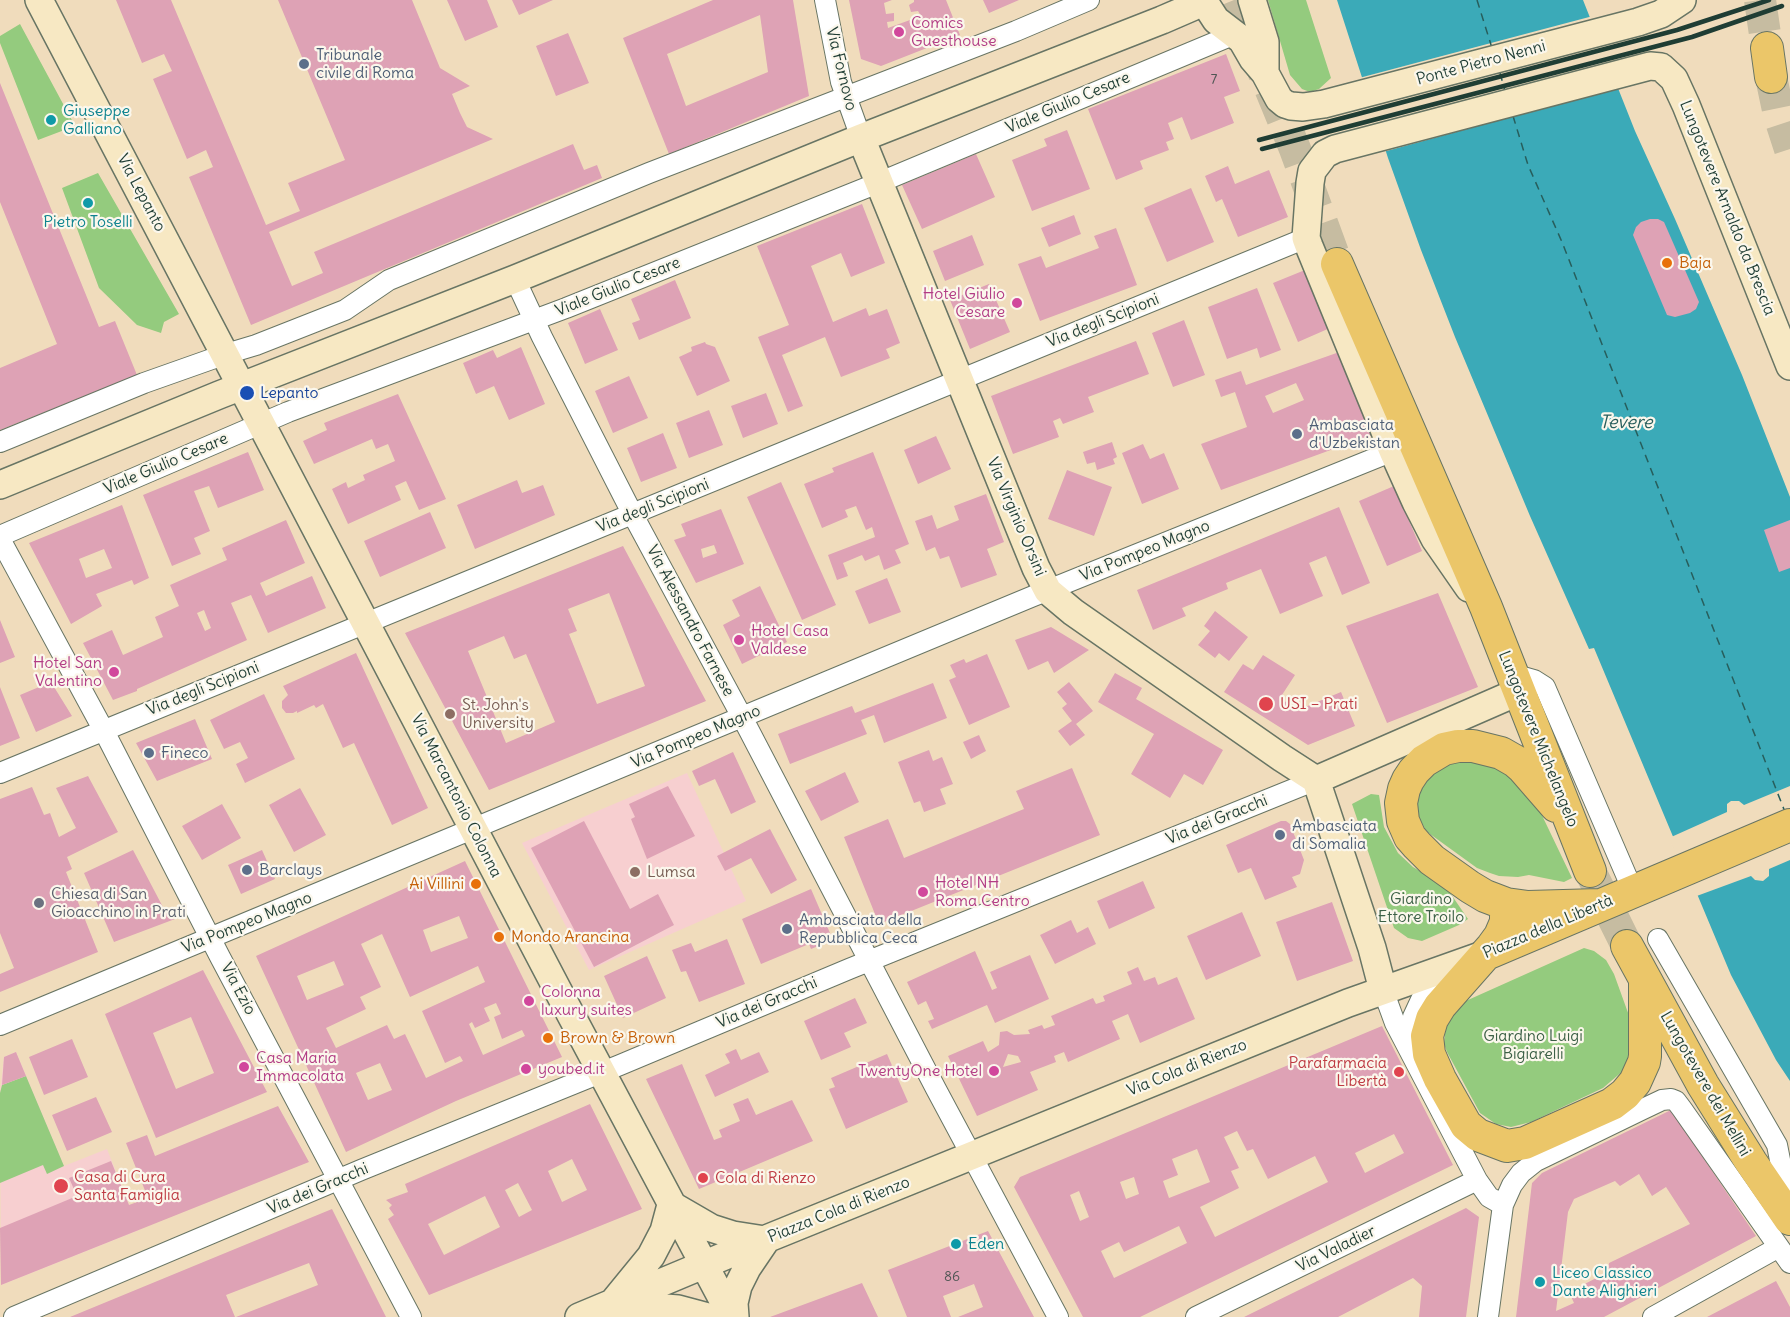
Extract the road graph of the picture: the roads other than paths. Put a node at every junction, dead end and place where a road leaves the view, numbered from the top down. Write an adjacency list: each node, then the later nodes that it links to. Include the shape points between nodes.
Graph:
1 (39, 0): 16 (street, Via Lepanto)
2 (825, 0): 9 (street, Via Fornovo)
3 (1089, 0): 9 (street)
4 (1203, 0): 7 (street, via 1216,20); 10 (street, via 1173,16)
5 (1252, 0): 8 (street, via 1265,42)
6 (1682, 0): 8 (street, Ponte Pietro Nenni, via 1661,14 1638,22 1324,104 1286,104 1276,96)
7 (1235, 34): 8 (street); 11 (street, Viale Giulio Cesare)
8 (1265, 73)
9 (845, 96): 10 (street, Via Fornovo); 16 (street, via 389,280 345,310)
10 (861, 138): 11 (street, Via Virginio Orsini); 14 (street)
11 (878, 183): 15 (street, Viale Giulio Cesare); 18 (street, Via Virginio Orsini)
12 (1306, 238): 17 (street, Lungotevere Arnaldo da Brescia, via 1312,171 1320,158 1335,149 1658,66 1666,70 1680,89); 18 (street, Via degli Scipioni); 22 (street, Lungotevere Michelangelo)
13 (1337, 264): 27 (main road, Lungotevere Michelangelo)
14 (516, 279): 15 (street, Via Alessandro Farnese); 19 (street)
15 (534, 320): 20 (street, Viale Giulio Cesare); 24 (street, Via Alessandro Farnese)
16 (226, 354): 19 (street, Via Lepanto); 21 (street)
17 (1790, 366)
18 (960, 380): 24 (street, Via degli Scipioni); 26 (street, Via Virginio Orsini)
19 (242, 386): 20 (street, Via Marcantonio Colonna); 23 (street)
20 (261, 423): 25 (street, Viale Giulio Cesare); 28 (street, Via Marcantonio Colonna)
21 (0, 442)
22 (1393, 451): 26 (street, Via Pompeo Magno); 27 (street, Lungotevere Michelangelo, via 1432,533)
23 (0, 485)
24 (633, 515): 28 (street, Via degli Scipioni); 30 (street, Via Alessandro Farnese)
25 (0, 537): 31 (street, Via Ezio)
26 (1048, 591): 30 (street, Via Pompeo Magno); 33 (street, Via Virginio Orsini)
27 (1486, 608): 29 (main road, Lungotevere Michelangelo)
28 (366, 623): 31 (street, Via degli Scipioni); 36 (street, Via Marcantonio Colonna)
29 (1517, 683): 33 (street, Via dei Gracchi); 34 (main road, Lungotevere Michelangelo); 38 (street, via 1538,682 1547,691)
30 (742, 717): 36 (street, Via Pompeo Magno); 45 (street, Via Alessandro Farnese)
31 (104, 730): 32 (street, Via degli Scipioni); 41 (street, Via Ezio)
32 (0, 773)
33 (1316, 780): 45 (street, Via dei Gracchi); 48 (street)
34 (1571, 823): 37 (main road, Lungotevere Michelangelo); 39 (main road, via 1523,768 1501,753 1473,746 1452,747 1414,771 1405,785 1401,803 1410,837 1470,887)
35 (1790, 825): 38 (main road, Piazza della Libertà)
36 (474, 829): 41 (street, Via Pompeo Magno); 51 (street, Via Marcantonio Colonna)
37 (1590, 871)
38 (1645, 886): 40 (main road, Piazza della Libertà)
39 (1506, 904): 40 (main road, via 1539,908); 44 (main road, via 1503,930)
40 (1599, 906): 44 (main road, Piazza della Libertà)
41 (211, 938): 49 (street, Via Pompeo Magno); 53 (street, Via Ezio)
42 (1658, 939): 57 (street, via 1777,1145)
43 (1627, 946): 47 (main road, Lungotevere dei Mellini)
44 (1486, 954): 46 (street, Piazza della Libertà); 47 (main road, via 1434,1014 1427,1045 1440,1079 1469,1128 1506,1146 1538,1138 1612,1104 1629,1090 1645,1056)
45 (869, 960): 51 (street, Via dei Gracchi); 52 (street, Via Alessandro Farnese, via 936,1089)
46 (1439, 971): 48 (street, Piazza della Libertà); 50 (street, via 1419,1002 1410,1027)
47 (1645, 980): 57 (main road, Lungotevere dei Mellini)
48 (1383, 990): 50 (street); 52 (street, Via Cola di Rienzo)
49 (0, 1025)
50 (1413, 1059): 54 (street)
51 (602, 1073): 53 (street, Via dei Gracchi); 55 (street, Via Marcantonio Colonna)
52 (982, 1151): 58 (street, Piazza Cola di Rienzo); 66 (street, via 1008,1221)
53 (338, 1180): 61 (street, Via Ezio); 62 (street, Via dei Gracchi)
54 (1477, 1180): 56 (street, via 1489,1197); 67 (street, Via Valadier)
55 (671, 1205): 58 (street, via 711,1228); 59 (street); 60 (street, via 651,1256)
56 (1503, 1205): 57 (street, Lungotevere dei Mellini, via 1521,1173 1536,1161 1668,1099 1678,1104); 68 (street)
57 (1785, 1233): 69 (street)
58 (766, 1240): 59 (street, Piazza Cola di Rienzo); 65 (street, via 738,1286)
59 (704, 1265): 60 (street, Piazza Cola di Rienzo); 65 (street)
60 (612, 1303): 63 (street, Piazza Cola di Rienzo); 64 (street, via 678,1309)
61 (410, 1315)
62 (14, 1317)
63 (579, 1317)
64 (708, 1317)
65 (733, 1317)
66 (1058, 1317)
67 (1196, 1317)
68 (1488, 1317)
69 (1653, 1317)

